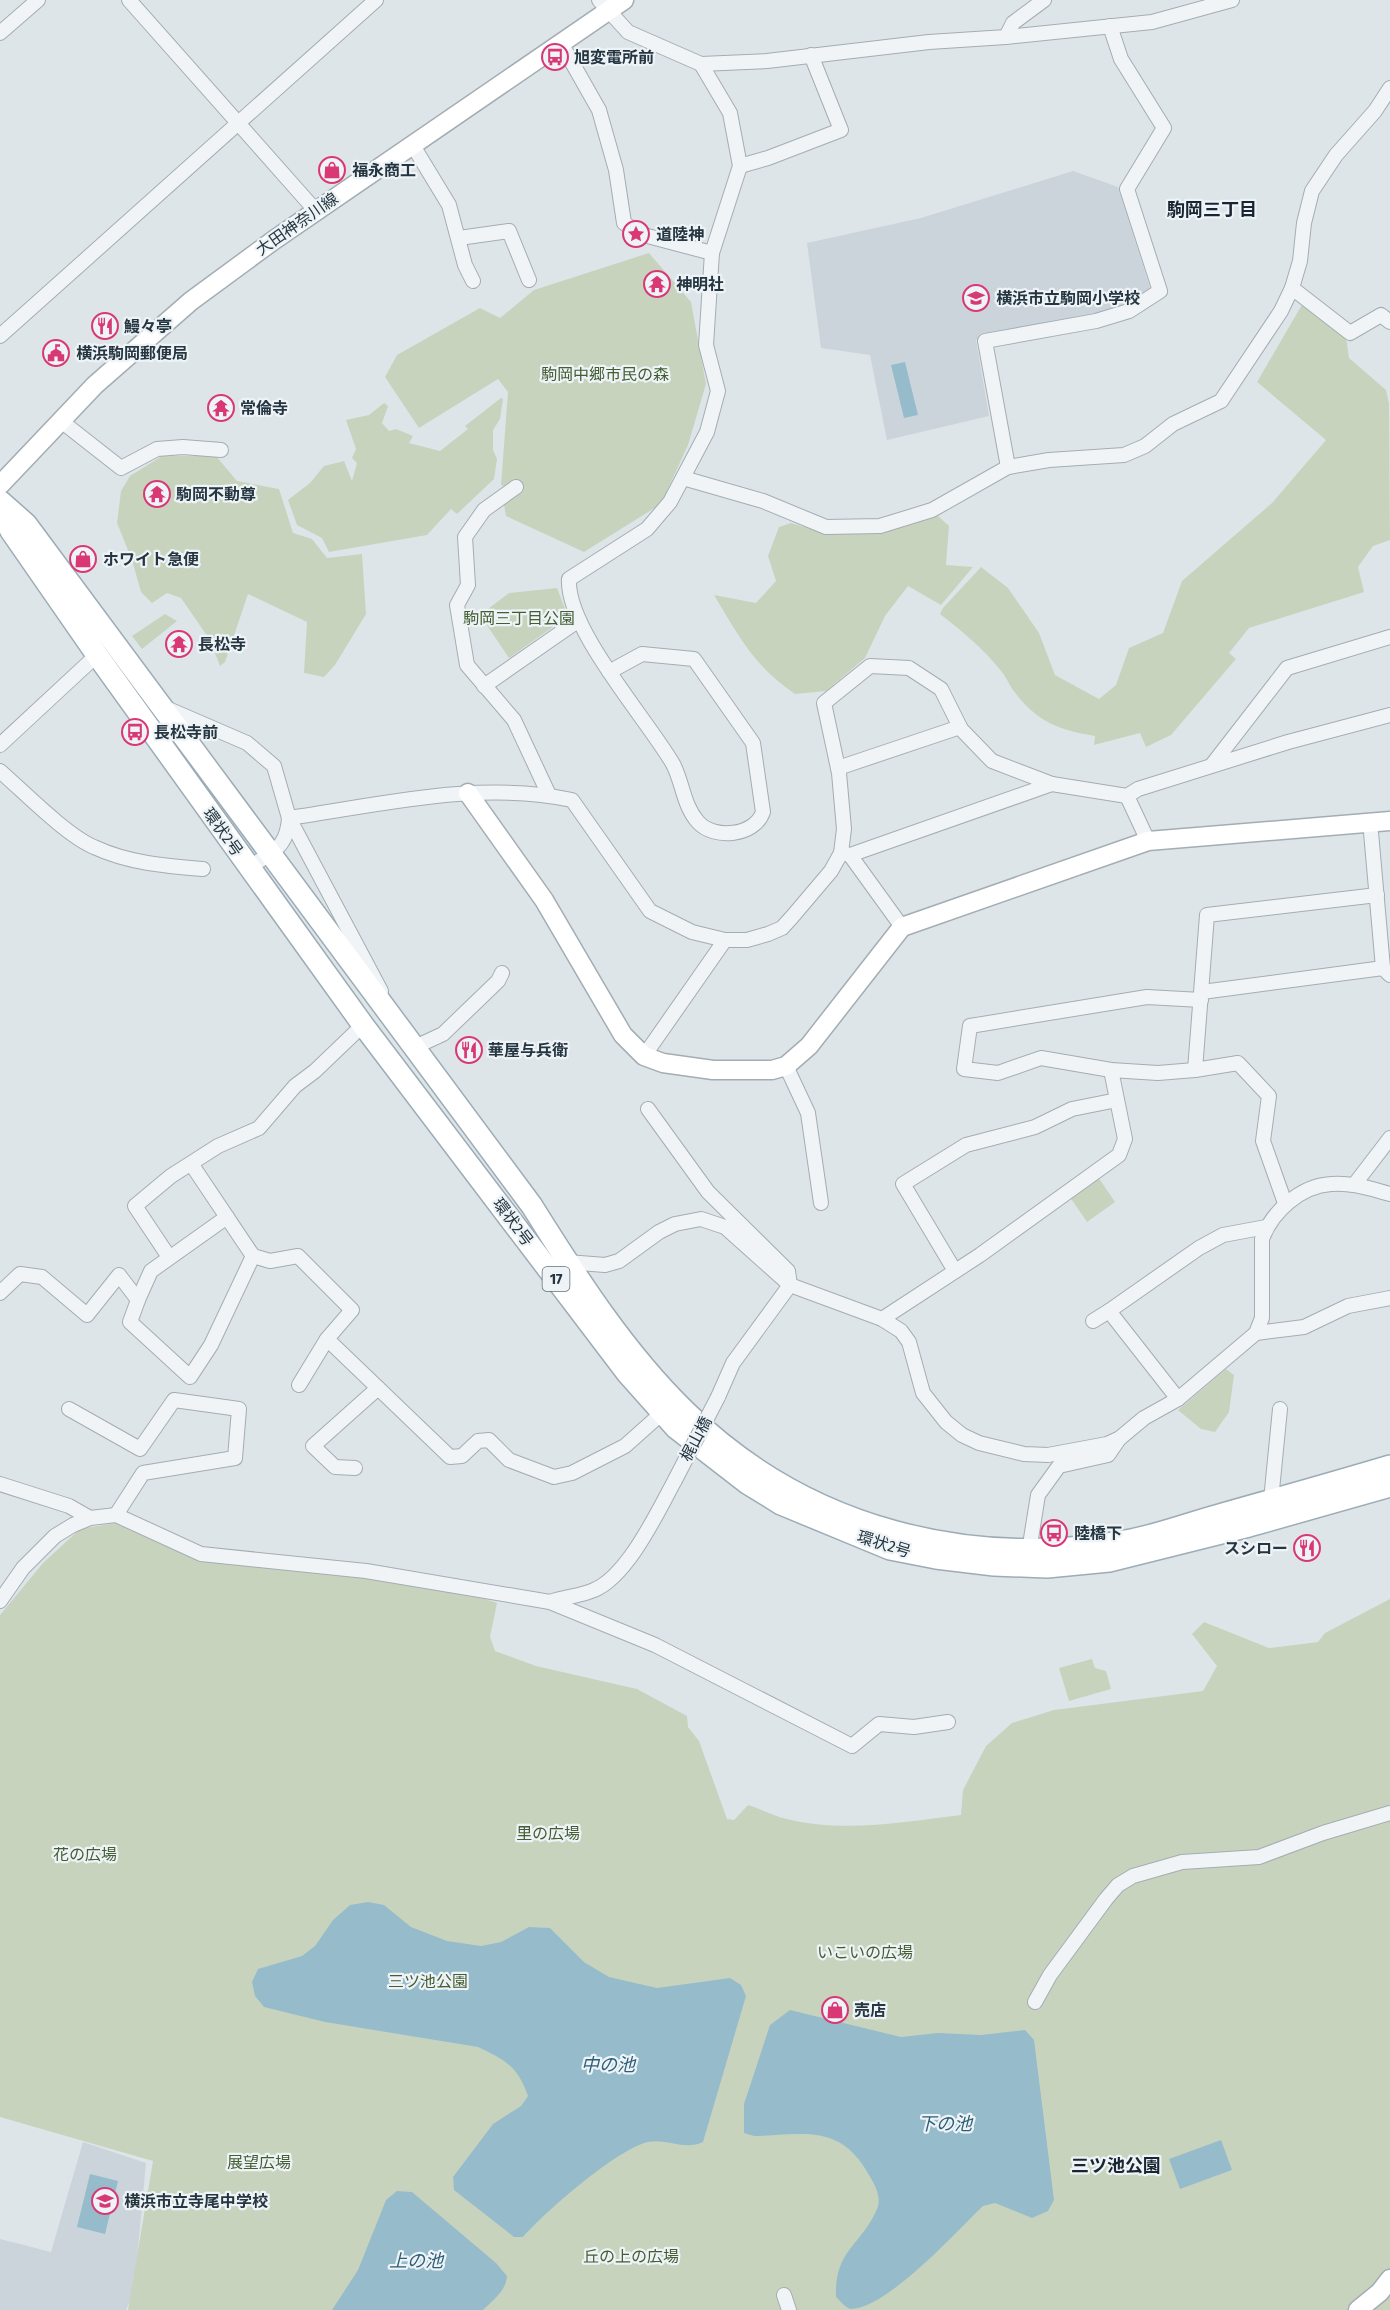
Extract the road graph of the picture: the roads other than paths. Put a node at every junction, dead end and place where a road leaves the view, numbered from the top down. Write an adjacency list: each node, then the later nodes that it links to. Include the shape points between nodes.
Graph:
1 (38, 0): 9 (street)
2 (129, 0): 15 (street)
3 (376, 0): 15 (street)
4 (1044, 0): 10 (street, via 1013,23)
5 (1232, 0): 7 (street)
6 (611, 3): 11 (street, 大田神奈川線); 13 (street, via 628,32)
7 (1205, 3): 8 (street, via 1152,22)
8 (1110, 26): 10 (street); 28 (street, via 1121,59 1164,128 1127,189 1160,291 1129,311 1096,321 985,341)
9 (0, 33)
10 (1006, 37): 12 (street)
11 (561, 43): 16 (street, 大田神奈川線); 20 (street, via 599,110 616,170 624,223 640,234)
12 (811, 56): 13 (street); 17 (street, via 842,130)
13 (701, 64): 17 (street, via 730,112)
14 (1390, 88): 23 (street, via 1375,111 1344,143 1312,190)
15 (238, 123): 18 (street); 25 (street)
16 (412, 144): 18 (street, 大田神奈川線); 19 (street, via 449,205)
17 (740, 166): 20 (street)
18 (316, 211): 26 (street, 大田神奈川線, via 192,301 94,386)
19 (459, 238): 21 (street, via 509,231); 22 (street)
20 (712, 253): 29 (street, via 706,345 718,391 707,432)
21 (529, 280)
22 (473, 281)
23 (1292, 288): 24 (street, via 1350,333 1374,316 1380,315); 28 (street, via 1221,401 1173,424 1145,446 1124,455)
24 (1390, 322)
25 (0, 336)
26 (61, 421): 27 (street, via 121,468 157,449); 30 (street, 大田神奈川線)
27 (221, 450)
28 (1008, 467): 29 (street, via 932,510 880,526 826,527 763,501)
29 (683, 478): 34 (street, via 670,502 647,529 569,579 568,589)
30 (0, 485)
31 (516, 487): 38 (street, via 484,510 465,537 468,585 457,605 467,665)
32 (0, 501): 39 (main road, 環状2号 / 17, via 26,524)
33 (0, 509): 36 (main road, 環状2号 / 17, via 11,531)
34 (579, 620): 37 (street); 38 (street)
35 (1390, 638): 43 (street, via 1287,668)
36 (97, 655): 42 (street); 56 (main road, 環状2号 / 17)
37 (609, 672): 37 (street, via 674,766 687,806 699,824 719,833 749,830 763,812 753,743 694,659 642,654)
38 (484, 686): 48 (street, via 514,720)
39 (164, 707): 50 (street, via 247,742 274,766); 54 (main road, 環状2号 / 17)
40 (1390, 715): 43 (street)
41 (960, 727): 44 (street); 44 (street, via 941,689 909,668 870,666 824,703); 46 (street, via 992,761)
42 (0, 745)
43 (1212, 765): 49 (street)
44 (838, 768): 55 (street)
45 (0, 771): 57 (street, via 92,846 154,864)
46 (1052, 784): 49 (street); 55 (street)
47 (468, 793): 48 (street); 50 (street); 66 (street, via 544,900 623,1035)
48 (549, 795): 60 (street, via 572,800 650,911 692,932)
49 (1127, 796): 53 (street)
50 (289, 818): 54 (street, via 288,836); 65 (street, via 387,1002)
51 (1370, 821): 52 (street); 53 (street); 58 (street)
52 (1390, 821)
53 (1148, 841): 59 (street)
54 (270, 852): 56 (street); 65 (main road, 環状2号 / 17)
55 (846, 854): 59 (street); 60 (street, via 782,927 747,940)
56 (249, 868): 64 (main road, 環状2号 / 17)
57 (203, 869)
58 (1377, 895): 61 (street); 63 (street, via 1207,915)
59 (902, 927): 67 (street, via 809,1046)
60 (725, 939): 66 (street)
61 (1386, 971): 63 (street)
62 (502, 973): 65 (street, via 443,1034)
63 (1202, 996): 68 (street, via 1148,997 970,1026 964,1069 998,1073 1041,1058); 69 (street)
64 (363, 1025): 73 (street, via 295,1086 259,1128 218,1146); 98 (main road, 環状2号 / 17, via 627,1373)
65 (417, 1046): 82 (main road, 環状2号 / 17, via 532,1206)
66 (644, 1056): 67 (street, via 701,1070 772,1070)
67 (786, 1066): 76 (street, via 808,1113)
68 (1111, 1070): 69 (street); 70 (street)
69 (1195, 1070): 77 (street, via 1238,1063 1269,1096 1263,1141)
70 (1117, 1100): 83 (street, via 1125,1139 1119,1155); 83 (street, via 1072,1108 1035,1126 966,1145 903,1184)
71 (648, 1109): 84 (street, via 708,1192 788,1271)
72 (1390, 1138): 74 (street)
73 (192, 1165): 78 (street); 81 (street, via 171,1176 135,1206)
74 (1354, 1185): 75 (street); 77 (street, via 1329,1184)
75 (1390, 1194)
76 (821, 1203)
77 (1285, 1203): 79 (street)
78 (227, 1217): 80 (street); 81 (street)
79 (1266, 1227): 88 (street, via 1224,1235 1198,1248); 91 (street, via 1262,1239 1262,1318)
80 (253, 1256): 87 (street, via 211,1345 190,1377 130,1322); 92 (street, via 270,1261 298,1256 352,1310)
81 (169, 1257): 87 (street, via 151,1271)
82 (567, 1262): 84 (street, via 619,1262 659,1232 701,1219 725,1227); 107 (main road, 環状2号 / 17, via 640,1361 686,1412 729,1450 782,1485 833,1511 893,1533 956,1545)
83 (956, 1271): 89 (street)
84 (790, 1285): 89 (street); 109 (street, 梶山橋, bridge, via 733,1363 633,1554 608,1582)
85 (0, 1293): 87 (street, via 20,1274 42,1277 87,1315 119,1275)
86 (1390, 1298): 91 (street, via 1348,1306 1304,1327)
87 (138, 1300)
88 (1109, 1311): 90 (street); 95 (street)
89 (882, 1319): 99 (street, via 901,1331 909,1342 923,1393 962,1435 998,1449 1048,1455)
90 (1093, 1322)
91 (1256, 1333): 95 (street)
92 (327, 1339): 93 (street); 94 (street)
93 (299, 1385)
94 (378, 1388): 98 (street, via 450,1457 462,1456 478,1441 489,1440 509,1460 554,1477 572,1473 625,1446); 101 (street, via 313,1446 335,1467)
95 (1178, 1400): 99 (street, via 1144,1418)
96 (69, 1409): 105 (street, via 141,1449 174,1400 239,1409 235,1458 143,1473)
97 (1280, 1409): 104 (street)
98 (662, 1413): 103 (main road, 環状2号 / 17, via 710,1456 792,1509 890,1549 994,1565 1047,1567 1109,1561)
99 (1120, 1438): 107 (street, via 1108,1455 1059,1466 1038,1495)
100 (1390, 1466): 104 (main road, 環状2号 / 17)
101 (355, 1468)
102 (0, 1484): 106 (street, via 69,1506)
103 (1390, 1486)
104 (1271, 1500): 107 (main road, 環状2号 / 17, via 1134,1539)
105 (116, 1515): 106 (street); 109 (street, via 201,1554 366,1571)
106 (90, 1518): 108 (street, via 55,1536)
107 (1029, 1551)
108 (0, 1601)
109 (550, 1602): 110 (street, via 655,1645 852,1746 879,1724 914,1727)
110 (948, 1722)
111 (1390, 1813): 112 (street, via 1258,1857 1182,1862 1132,1876 1106,1899)
112 (1035, 2002)
113 (1390, 2279): 116 (street)
114 (784, 2295): 115 (street)
115 (789, 2310)
116 (1358, 2310)

